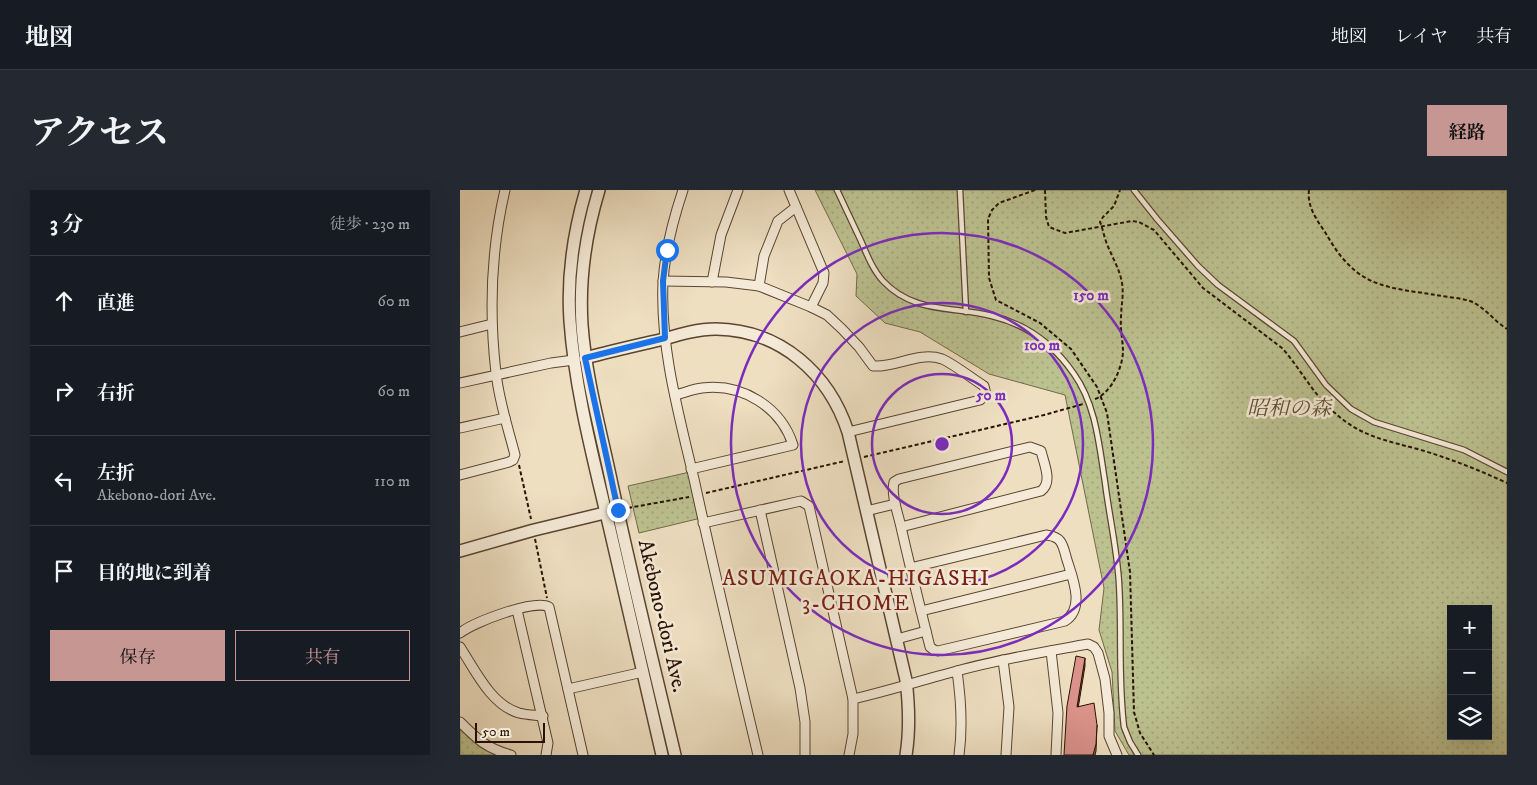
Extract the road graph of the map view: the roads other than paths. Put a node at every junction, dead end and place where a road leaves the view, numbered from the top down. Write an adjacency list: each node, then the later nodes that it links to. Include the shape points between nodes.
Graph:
1 (505, 190): 16 (street, via 494,258)
2 (586, 190): 20 (street, Akebono-dori Ave., via 571,269 570,320)
3 (599, 190): 19 (street, Akebono-dori Ave., via 586,244 583,278)
4 (683, 190): 11 (street, via 673,222)
5 (738, 190): 12 (street, via 721,236)
6 (789, 190): 10 (street)
7 (837, 190): 15 (lane, via 872,266 882,280 899,295 917,304)
8 (960, 190): 15 (lane)
9 (1134, 190): 28 (lane, via 1198,266 1218,285 1294,341 1326,385 1351,409 1374,422 1464,450)
10 (796, 207): 13 (street, via 778,221 764,256); 14 (street, via 824,273)
11 (663, 281): 12 (street); 18 (street)
12 (712, 282): 13 (street)
13 (759, 286): 14 (street)
14 (810, 307): 26 (street, via 827,315 842,329 872,366 925,357 941,359 984,386 986,394 980,400)
15 (966, 312): 70 (lane, via 1006,320 1041,338 1074,374 1089,402 1100,452 1119,582 1124,727)
16 (492, 324): 17 (street); 21 (street)
17 (460, 332)
18 (665, 338): 19 (street); 23 (street); 26 (street, via 690,331 716,329 767,339 792,353 813,371 831,393)
19 (585, 358): 31 (street, Akebono-dori Ave.)
20 (574, 360): 21 (street); 34 (street, Akebono-dori Ave.)
21 (496, 374): 22 (street); 24 (street)
22 (460, 382)
23 (675, 395): 27 (street); 27 (street, via 701,388 739,391 771,409 789,432 793,445)
24 (505, 418): 25 (street); 29 (street, via 515,455 513,460)
25 (460, 428)
26 (848, 432): 33 (street)
27 (692, 469): 35 (street)
28 (1507, 472)
29 (460, 475)
30 (895, 504): 33 (street); 36 (street); 36 (street, via 892,488 899,479 1030,447 1041,451 1048,481 1041,491)
31 (618, 510): 34 (street); 59 (street, Akebono-dori Ave.)
32 (760, 510): 35 (street); 52 (street, via 801,501 809,506); 62 (street, via 800,688 806,722)
33 (866, 511): 44 (street)
34 (606, 513): 37 (street); 49 (street, Akebono-dori Ave.)
35 (703, 522): 60 (street)
36 (901, 527): 38 (street)
37 (460, 551)
38 (910, 568): 39 (street, via 1046,535 1061,542); 41 (street)
39 (1071, 574): 41 (street); 42 (street, via 1076,592 1075,609 1065,622 938,651 930,647)
40 (517, 610): 43 (street, via 486,619); 51 (street, via 544,604 549,607); 53 (street)
41 (921, 611): 42 (street)
42 (926, 631): 44 (street)
43 (460, 633)
44 (897, 639): 50 (street)
45 (460, 647): 53 (street, via 492,694 505,706 518,713)
46 (1051, 651): 47 (street); 68 (street, via 1058,713); 69 (street, via 1088,644 1098,653 1106,687 1109,736)
47 (1004, 660): 48 (street); 67 (street, via 1009,707)
48 (957, 671): 50 (street); 66 (street, via 962,704)
49 (643, 672): 51 (street); 58 (street, Akebono-dori Ave.)
50 (907, 686): 52 (street); 65 (street, via 909,734)
51 (568, 689): 57 (street)
52 (853, 699): 64 (street, via 854,734)
53 (543, 716): 56 (street, via 548,743)
54 (460, 722): 55 (street, via 485,745)
55 (511, 755)
56 (546, 755)
57 (583, 755)
58 (662, 755)
59 (675, 755)
60 (758, 755)
61 (798, 755): 62 (street)
62 (805, 755): 63 (street)
63 (811, 755)
64 (849, 755)
65 (906, 755)
66 (959, 755)
67 (1006, 755)
68 (1056, 755)
69 (1118, 755)
70 (1138, 755)

